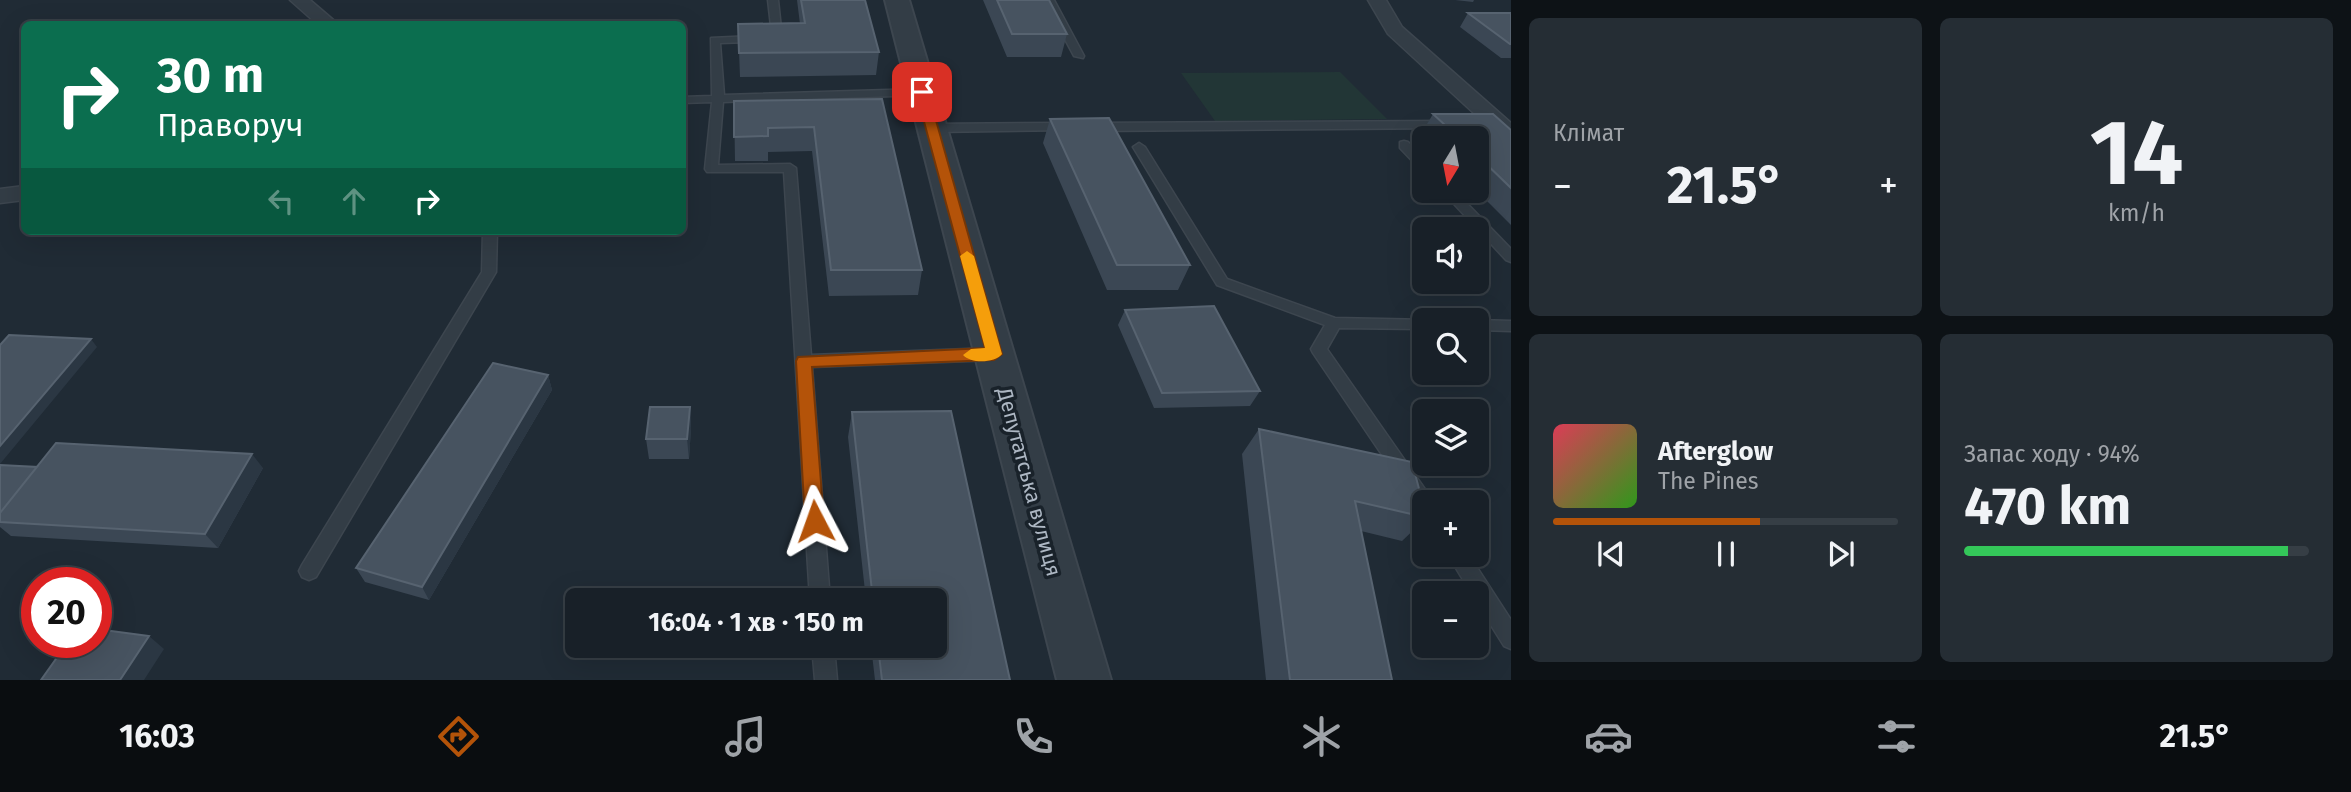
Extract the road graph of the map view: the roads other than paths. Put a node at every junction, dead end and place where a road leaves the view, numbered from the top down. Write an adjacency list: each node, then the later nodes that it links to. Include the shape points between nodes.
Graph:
1 (299, 0): 6 (street)
2 (773, 0): 9 (lane, via 777,37 715,40)
3 (897, 0): 8 (street, Депутатська вулиця)
4 (1049, 0): 7 (lane)
5 (1377, 0): 13 (street, via 1395,30)
6 (324, 21)
7 (1079, 56)
8 (922, 92): 9 (lane); 12 (street, Депутатська вулиця)
9 (718, 97): 10 (lane); 27 (lane, via 711,169 790,168)
10 (686, 100)
11 (1458, 125): 12 (lane)
12 (932, 128): 26 (street, Депутатська вулиця)
13 (1499, 128)
14 (1404, 145): 16 (lane)
15 (1139, 147): 22 (lane, via 1222,282)
16 (1412, 153)
17 (21, 193): 18 (street)
18 (0, 196)
19 (1459, 203): 21 (lane)
20 (491, 235): 30 (lane, via 489,272)
21 (1511, 257)
22 (1335, 323): 23 (lane); 28 (lane, via 1319,349)
23 (1412, 324)
24 (1489, 325): 25 (lane)
25 (1511, 326)
26 (994, 354): 27 (lane); 35 (street, Депутатська вулиця)
27 (804, 361): 31 (lane)
28 (1417, 490)
29 (1466, 567): 32 (lane)
30 (309, 571)
31 (819, 588)
32 (1511, 639)
33 (825, 658): 34 (lane)
34 (826, 680)
35 (1084, 680)

